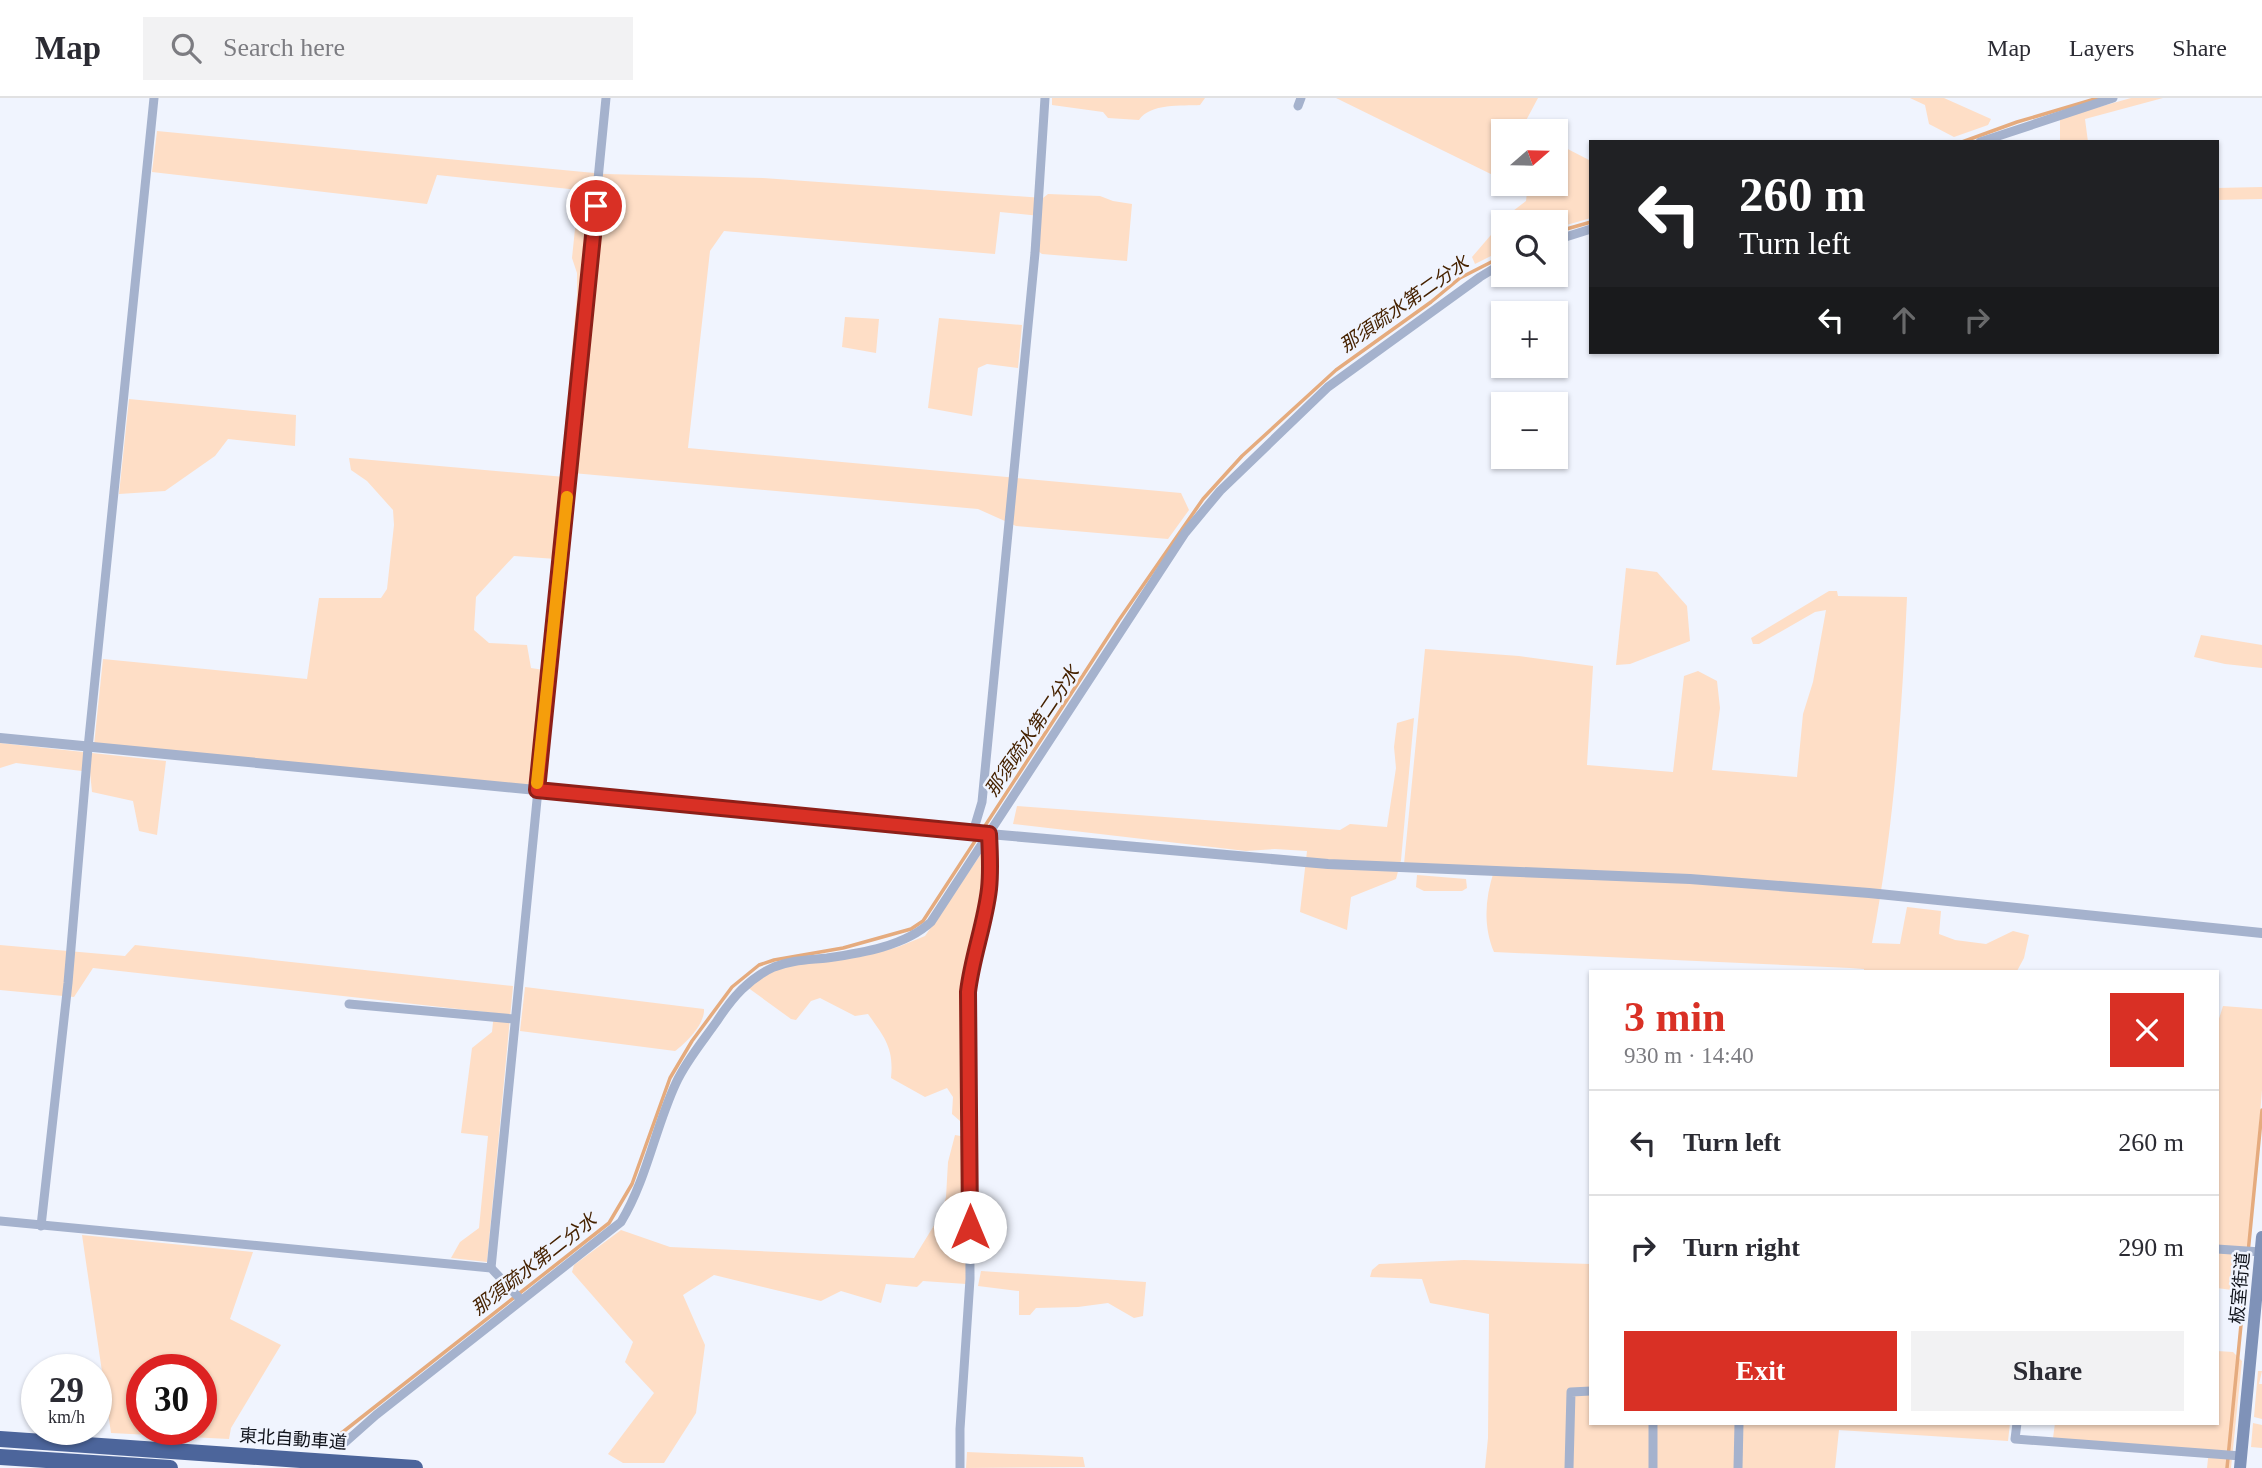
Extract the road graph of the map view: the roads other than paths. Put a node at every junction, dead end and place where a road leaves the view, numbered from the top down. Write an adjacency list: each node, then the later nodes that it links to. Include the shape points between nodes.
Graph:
1 (154, 98): 10 (street)
2 (606, 98): 11 (street)
3 (1045, 98): 12 (street, via 1035,253 982,802)
4 (2113, 98): 5 (street)
5 (1986, 140)
6 (1589, 230): 7 (street)
7 (1568, 236)
8 (1491, 271): 13 (street, via 1328,387 1220,491 1185,533)
9 (0, 738): 10 (street)
10 (88, 748): 11 (street); 18 (street)
11 (537, 790): 12 (street); 16 (street)
12 (973, 832): 13 (street)
13 (989, 834): 14 (street, via 1358,866 1690,879); 23 (street, via 921,931 881,947 776,967 741,989 676,1083 621,1222); 34 (street, via 989,891 968,992 970,1279)
14 (2262, 933)
15 (349, 1004): 16 (street)
16 (514, 1019): 22 (street)
17 (0, 1221): 18 (street)
18 (41, 1226): 22 (street)
19 (2262, 1237): 21 (main road, 板室街道)
20 (2219, 1249): 21 (street)
21 (2261, 1252): 31 (main road, 板室街道)
22 (491, 1268): 23 (street)
23 (521, 1300): 29 (street)
24 (1589, 1391): 35 (street, via 1571,1392)
25 (1653, 1425): 36 (street)
26 (1739, 1425): 37 (street)
27 (2017, 1425): 31 (street, via 2015,1439)
28 (0, 1439): 33 (highway, 東北自動車道)
29 (341, 1446)
30 (0, 1457): 32 (highway)
31 (2241, 1462)
32 (170, 1468)
33 (415, 1468)
34 (960, 1468)
35 (1569, 1468)
36 (1653, 1468)
37 (1738, 1468)

